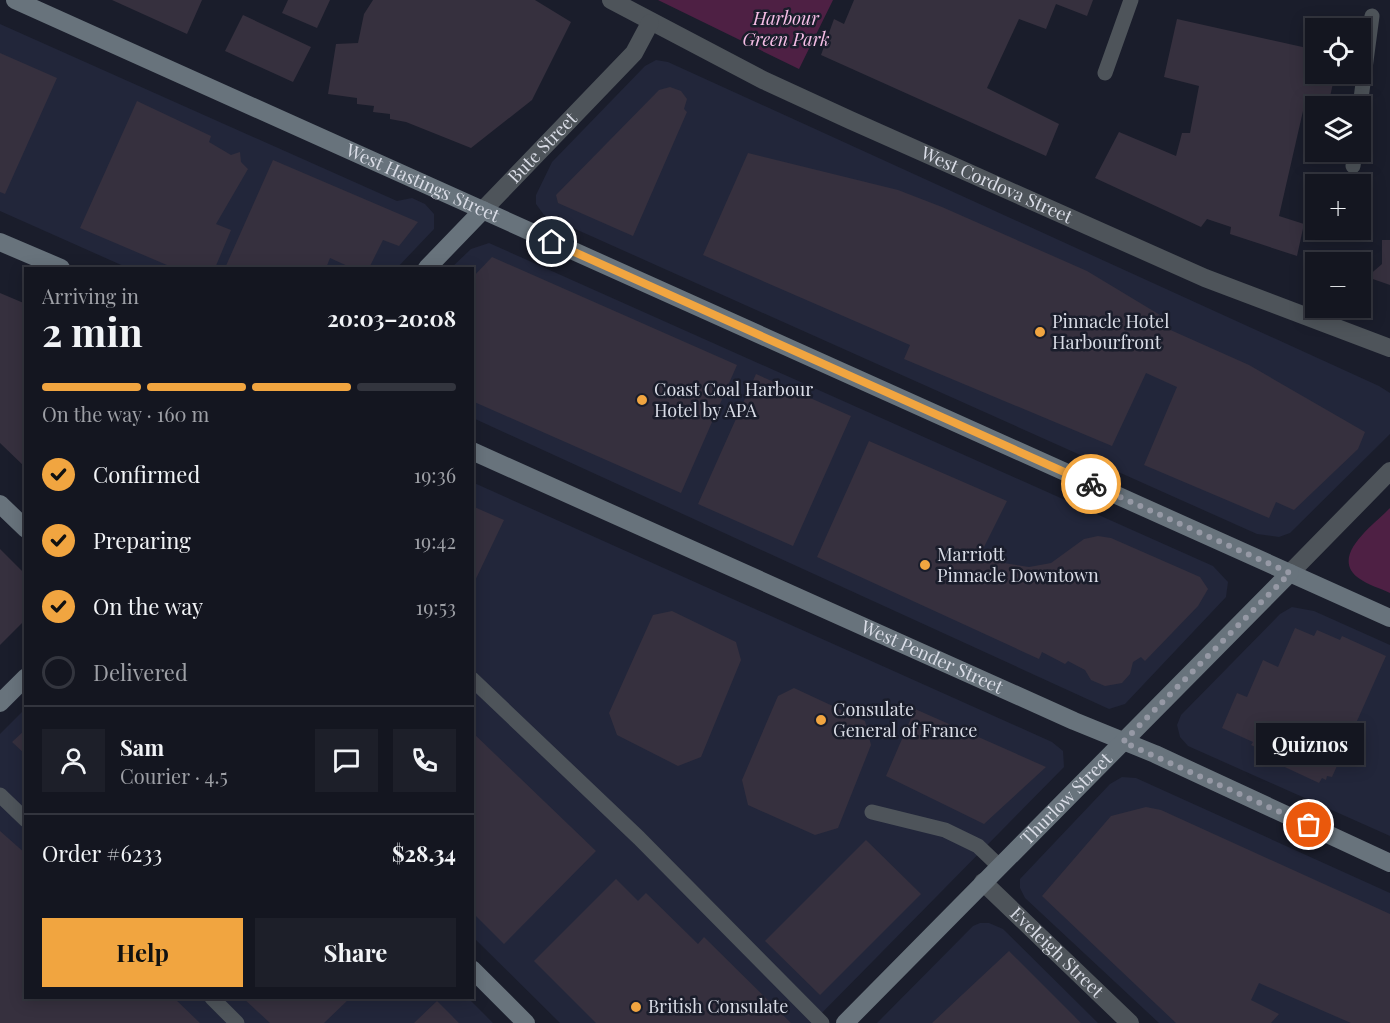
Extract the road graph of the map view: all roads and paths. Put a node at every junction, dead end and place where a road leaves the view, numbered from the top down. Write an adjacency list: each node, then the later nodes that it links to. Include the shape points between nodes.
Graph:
1 (15, 0): 8 (street, West Hastings Street)
2 (611, 0): 5 (street, West Cordova Street)
3 (1131, 0): 6 (lane)
4 (1372, 16): 7 (lane)
5 (650, 23): 8 (street, Bute Street, via 634,53); 12 (street, West Cordova Street, via 796,95 1184,268)
6 (1105, 73)
7 (1361, 96)
8 (483, 210): 11 (street, Bute Street); 17 (street, West Hastings Street)
9 (0, 242): 10 (street)
10 (59, 267)
11 (428, 267)
12 (1390, 348)
13 (474, 452): 22 (street, West Pender Street)
14 (1390, 471): 17 (street, Thurlow Street)
15 (0, 504): 16 (street)
16 (24, 527)
17 (1290, 573): 18 (street, West Hastings Street); 22 (street, Thurlow Street)
18 (1390, 618)
19 (24, 679): 21 (street)
20 (474, 681): 33 (lane, via 639,838)
21 (0, 703)
22 (1123, 742): 26 (street, West Pender Street); 27 (street, Thurlow Street)
23 (0, 795): 25 (lane)
24 (872, 812): 27 (lane, via 945,830 978,846)
25 (24, 818)
26 (1390, 863)
27 (999, 866): 28 (street, Thurlow Street)
28 (983, 882): 34 (street, Thurlow Street); 35 (street, Eveleigh Street)
29 (474, 971): 32 (street)
30 (213, 999): 31 (lane)
31 (237, 1023)
32 (526, 1023)
33 (822, 1023)
34 (844, 1023)
35 (1130, 1023)

